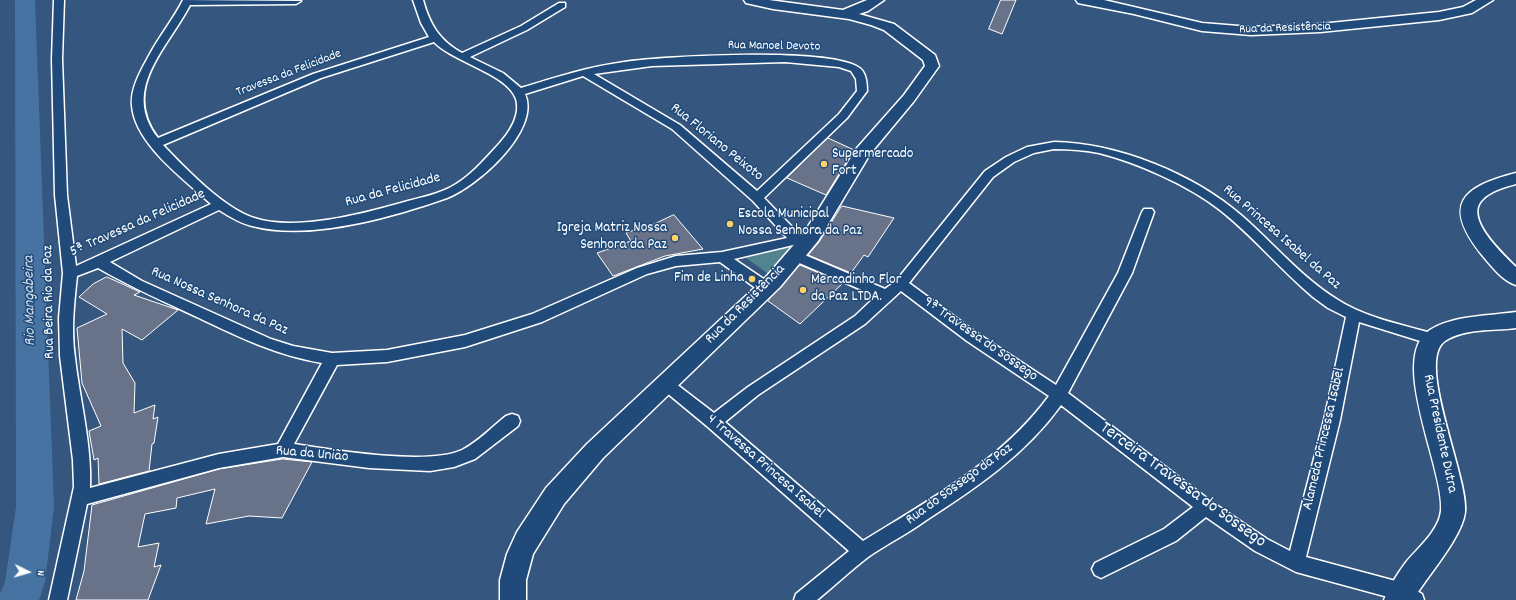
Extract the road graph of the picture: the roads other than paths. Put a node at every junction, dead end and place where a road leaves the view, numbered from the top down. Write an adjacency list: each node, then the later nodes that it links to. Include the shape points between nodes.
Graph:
1 (58, 0): 26 (street, Rua Beira Rio da Paz, via 61,194)
2 (418, 0): 14 (street)
3 (751, 0): 12 (street, Rua da Resistência)
4 (877, 0): 12 (street, via 863,8)
5 (889, 0): 13 (street, via 873,13)
6 (1083, 0): 10 (street, Rua da Resistência)
7 (1486, 0): 10 (street, Rua da Resistência, via 1467,10 1427,17 1320,28 1251,31 1202,27)
8 (187, 1): 9 (street); 18 (street, Rua da Felicidade, via 152,59 137,96 139,120)
9 (296, 1)
10 (1104, 2)
11 (562, 5): 15 (street, via 524,28)
12 (842, 14): 13 (street, Rua da Resistência)
13 (869, 20): 23 (street, Rua da Resistência, via 889,27 930,58 932,66 909,98 863,152)
14 (436, 38): 15 (street); 18 (street, Travessa da Felicidade, via 317,76)
15 (461, 57): 17 (street, via 494,71)
16 (584, 72): 17 (street, Rua Manoel Devoto); 20 (street, Rua Floriano Peixoto, via 676,127); 20 (street, Rua Manoel Devoto, via 632,64 749,59 846,64 855,69 862,78 862,91 843,116)
17 (520, 92): 21 (street, Rua da Felicidade, via 523,102 521,121 508,141 470,180 434,199 368,217 299,225 255,223)
18 (154, 144): 21 (street, Rua da Felicidade)
19 (1516, 178): 27 (street, via 1474,197 1470,204 1471,224 1484,251)
20 (757, 198): 23 (street, Rua Floriano Peixoto)
21 (220, 205): 25 (street, 5ª Travessa da Felicidade)
22 (1148, 212): 36 (street, Rua do Sossego da Paz, via 1125,273)
23 (801, 244): 24 (street, Rua Nossa Senhora da Paz); 29 (street, Rua da Resistência); 30 (street)
24 (722, 257): 29 (street); 34 (street, Rua Nossa Senhora da Paz, via 676,262 642,271 537,318 465,341 387,356)
25 (99, 262): 26 (street, 5ª Travessa da Felicidade); 34 (street, Rua Nossa Senhora da Paz, via 137,284 260,341 293,352)
26 (70, 273): 40 (street, Rua Beira Rio da Paz, via 66,318 67,356 81,460)
27 (1516, 278)
28 (901, 284): 30 (street, Rua Princesa Isabel da Paz); 31 (street, Rua Princesa Isabel da Paz, via 989,174 1001,164 1012,157 1045,147 1076,146 1114,153 1202,192 1236,217 1316,292); 36 (street, 9ª Travessa do Sossego, via 972,337)
29 (766, 288): 35 (street, Rua da Resistência)
30 (886, 295): 38 (street, Rua Princesa Isabel da Paz, via 860,320 753,391)
31 (1353, 315): 33 (street, Rua Princesa Isabel da Paz); 43 (street, Alameda Princessa Isabel, via 1332,420)
32 (1516, 320): 33 (street, via 1455,328)
33 (1433, 339): 45 (street, Rua Presidente Dutra, via 1427,347 1424,359 1436,434 1451,484 1453,511 1450,522 1436,545 1414,573)
34 (332, 359): 39 (street)
35 (666, 384): 38 (street, 4 Travessa Princesa Isabel); 47 (street, Rua da Resistência, via 595,451 544,511 520,554 513,580)
36 (1059, 396): 41 (street, Terceira Travessa do Sossego); 42 (street, Rua do Sossego da Paz, via 1016,446 919,516)
37 (512, 422): 39 (street, Rua da União, via 469,454 440,463 369,460)
38 (714, 422): 42 (street, 4 Travessa Princesa Isabel)
39 (283, 450): 40 (street, Rua da União, via 219,460)
40 (81, 498): 46 (street, Rua Beira Rio da Paz)
41 (1206, 507): 43 (street, Terceira Travessa do Sossego, via 1261,545); 44 (street, via 1170,535)
42 (862, 551): 48 (street, Rua do Sossego da Paz)
43 (1296, 563): 45 (street, Terceira Travessa do Sossego)
44 (1100, 569)
45 (1405, 597)
46 (58, 600)
47 (513, 600)
48 (803, 600)

